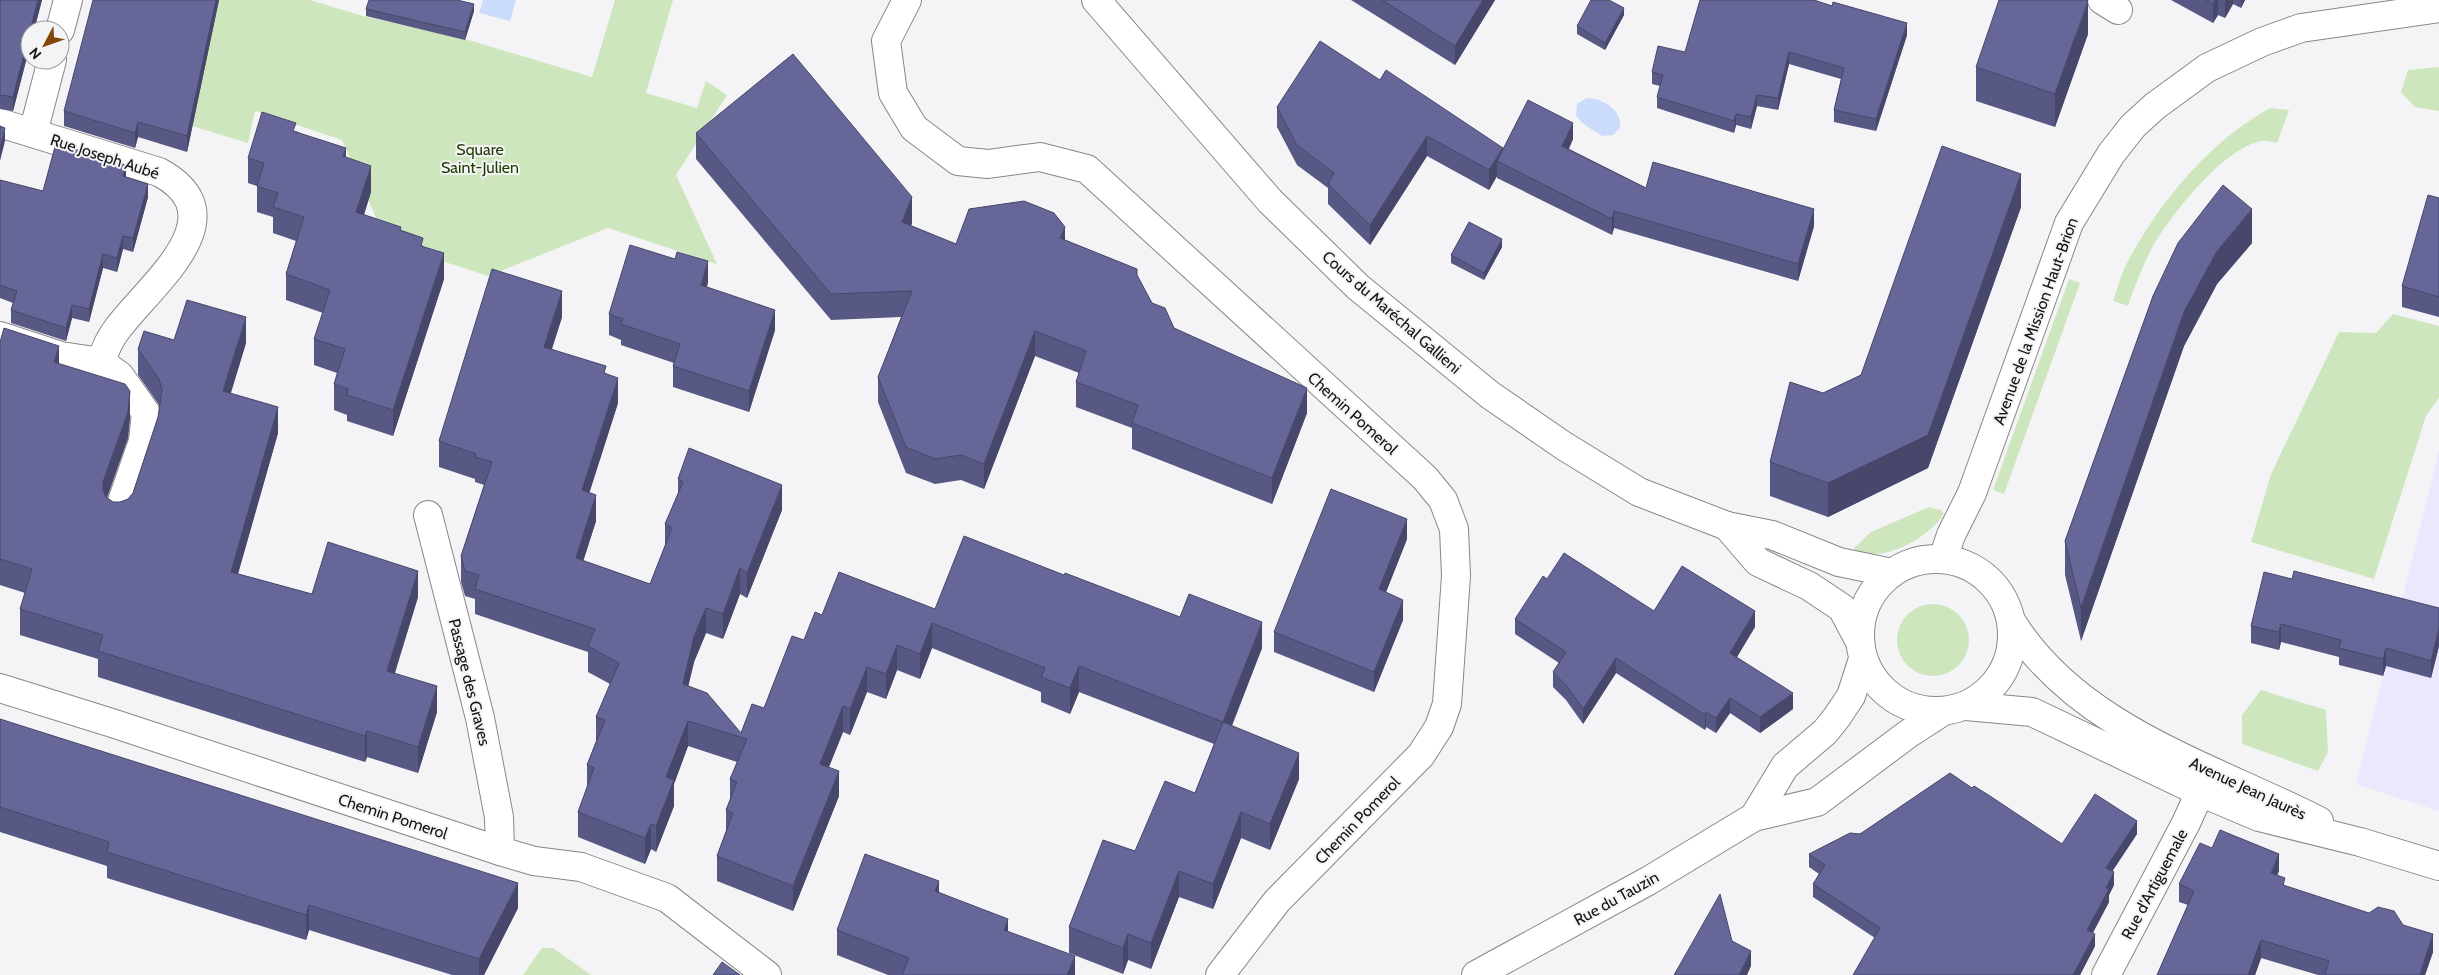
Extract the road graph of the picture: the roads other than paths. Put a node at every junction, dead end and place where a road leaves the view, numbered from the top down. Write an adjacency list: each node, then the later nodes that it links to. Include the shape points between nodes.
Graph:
1 (68, 0): 5 (street)
2 (907, 0): 26 (street, Chemin Pomerol, via 886,41 893,93 914,128 958,161 988,164 1040,157 1087,170 1425,478 1443,500 1454,529 1456,576 1447,704 1439,727 1421,755 1277,902)
3 (1096, 0): 13 (street, Cours du Maréchal Gallieni, via 1264,194 1358,286 1490,395 1564,446 1640,492)
4 (2439, 8): 14 (street, Avenue de la Mission Haut-Brion, via 2301,28 2262,42 2207,68 2133,126 2111,154 2069,223 1972,493)
5 (63, 20)
6 (49, 70): 8 (street)
7 (0, 123): 8 (street, Rue Joseph Aubé)
8 (33, 133): 10 (street, Rue Joseph Aubé, via 159,172 176,181 188,195 194,210 192,228 175,261 107,343)
9 (0, 336): 10 (street, via 61,356)
10 (101, 362): 11 (street, via 120,376 146,413 144,441)
11 (118, 513)
12 (428, 515): 23 (street, Passage des Graves, via 480,718 499,817)
13 (1727, 526): 15 (street, Cours du Maréchal Gallieni, via 1772,535 1840,562); 17 (street, Cours du Maréchal Gallieni, via 1758,562 1809,586 1842,608)
14 (1943, 559): 15 (street, via 1922,559); 16 (street, via 1977,571 1992,584 2004,600)
15 (1892, 573): 17 (street, via 1874,591 1862,614)
16 (2011, 621): 19 (street, via 2012,647 2004,671 1988,692); 22 (street, Avenue Jean Jaurès, via 2025,644 2056,678 2137,733)
17 (1861, 649): 19 (street, via 1872,677 1886,693 1903,704 1922,711); 21 (street, Rue du Tauzin, via 1851,696 1825,732 1785,766)
18 (0, 688): 23 (street, Chemin Pomerol)
19 (1954, 709): 20 (street, via 2032,712); 21 (street, Rue du Tauzin, via 1908,734 1817,802)
20 (2200, 792): 22 (street, Avenue Jean Jaurès, via 2259,817); 28 (street, Rue d'Artiguemale)
21 (1754, 817): 27 (street, Rue du Tauzin, via 1648,881)
22 (2360, 842): 24 (street, Avenue Jean Jaurès)
23 (500, 851): 25 (street, Chemin Pomerol, via 534,861 581,867 667,898)
24 (2439, 866)
25 (767, 975)
26 (1220, 975)
27 (1476, 975)
28 (2106, 975)

